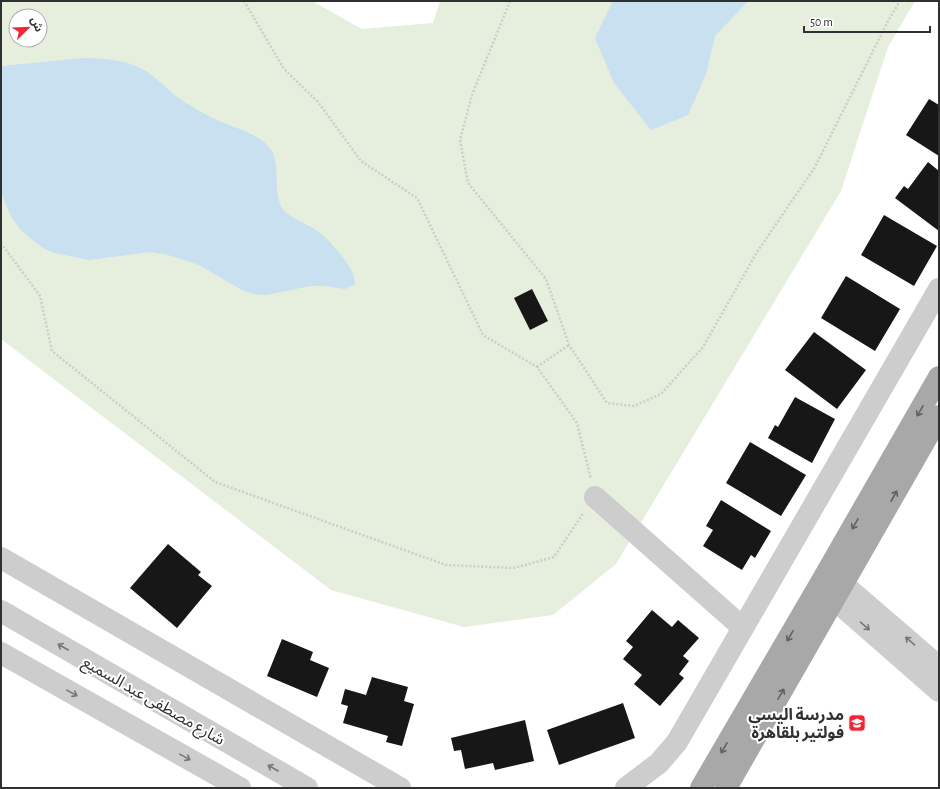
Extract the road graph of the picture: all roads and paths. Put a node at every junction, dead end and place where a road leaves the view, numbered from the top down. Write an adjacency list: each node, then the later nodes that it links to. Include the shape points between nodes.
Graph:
1 (244, 1): 7 (path, via 284,69 318,102 361,161 416,198 482,335)
2 (510, 1): 6 (path, via 472,95 460,140 468,183 546,279)
3 (900, 1): 6 (path, via 884,27 815,167 757,252 703,347 661,394 634,406 607,403)
4 (1, 244): 10 (path, via 40,296 52,351 215,482 446,565 514,568 554,557)
5 (939, 289): 14 (street)
6 (569, 345): 7 (path)
7 (537, 367): 10 (path, via 577,423)
8 (939, 377): 22 (main road, one-way to 22)
9 (939, 416): 12 (main road, one-way to 9)
10 (595, 497): 14 (street)
11 (1, 558): 20 (street)
12 (840, 592): 16 (street, one-way to 12); 17 (street, one-way to 17); 23 (main road, one-way to 12)
13 (1, 611): 19 (street, شارع مصطفى عبد السميع, one-way to 13)
14 (742, 627): 21 (street, via 677,742 659,763)
15 (1, 653): 18 (street, one-way to 18)
16 (939, 667)
17 (939, 691)
18 (240, 788)
19 (306, 788)
20 (400, 788)
21 (626, 788)
22 (701, 788)
23 (726, 788)

